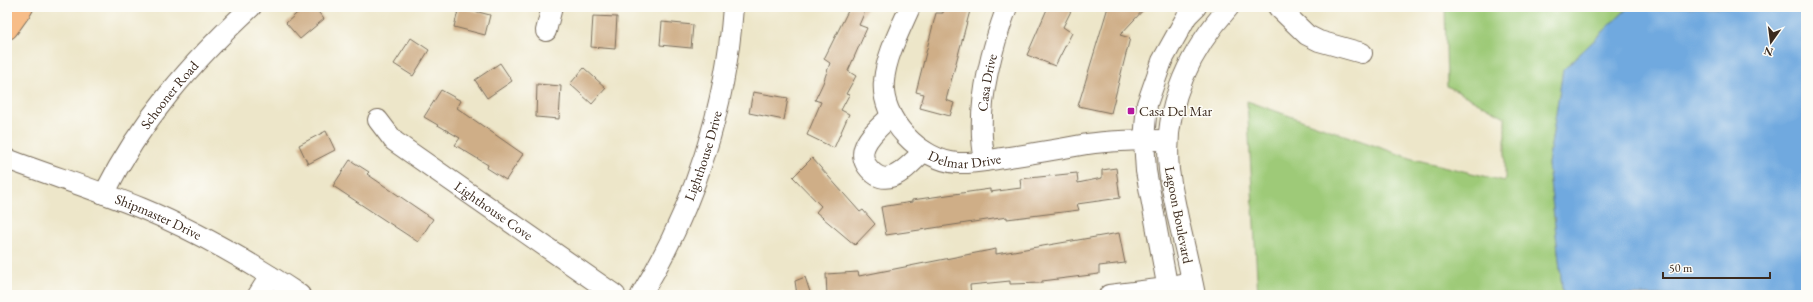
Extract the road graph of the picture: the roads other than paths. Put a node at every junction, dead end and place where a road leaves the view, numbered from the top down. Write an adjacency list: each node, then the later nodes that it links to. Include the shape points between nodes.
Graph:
1 (22, 7): 10 (main road)
2 (251, 7): 20 (street, Schooner Road, via 188,68 162,100 119,163)
3 (552, 7): 11 (street)
4 (733, 7): 27 (street, Lighthouse Drive, via 724,79 700,172 673,234)
5 (910, 7): 13 (street, Delmar Drive, via 885,71 883,93)
6 (1007, 7): 19 (street, Casa Drive, via 997,34 982,108)
7 (1196, 7): 15 (street, Lagoon Boulevard, via 1187,16 1162,61 1147,104)
8 (1229, 7): 16 (street, Lagoon Boulevard, via 1206,37 1184,74 1171,118)
9 (1278, 7): 12 (street, via 1307,35)
10 (7, 28)
11 (546, 31)
12 (1362, 53)
13 (891, 116): 17 (street, Delmar Drive, via 908,137); 17 (street, via 865,145 863,156 869,168 881,178 889,178 900,173)
14 (378, 120): 26 (street, Lighthouse Cove, via 394,141)
15 (1144, 140): 16 (street, Delmar Drive); 19 (street, Delmar Drive, via 1104,142); 23 (street, Lagoon Boulevard, via 1148,189)
16 (1168, 140): 22 (street, Lagoon Boulevard, via 1172,190)
17 (924, 151): 19 (street, Delmar Drive, via 949,162)
18 (7, 159): 20 (street, Shipmaster Drive)
19 (984, 161)
20 (104, 194): 21 (street, Shipmaster Drive, via 198,235)
21 (270, 276): 24 (street); 25 (street, Shipmaster Drive)
22 (1194, 288): 23 (street)
23 (1168, 291): 28 (street)
24 (258, 295)
25 (300, 295)
26 (615, 295)
27 (640, 295)
28 (1109, 295)

